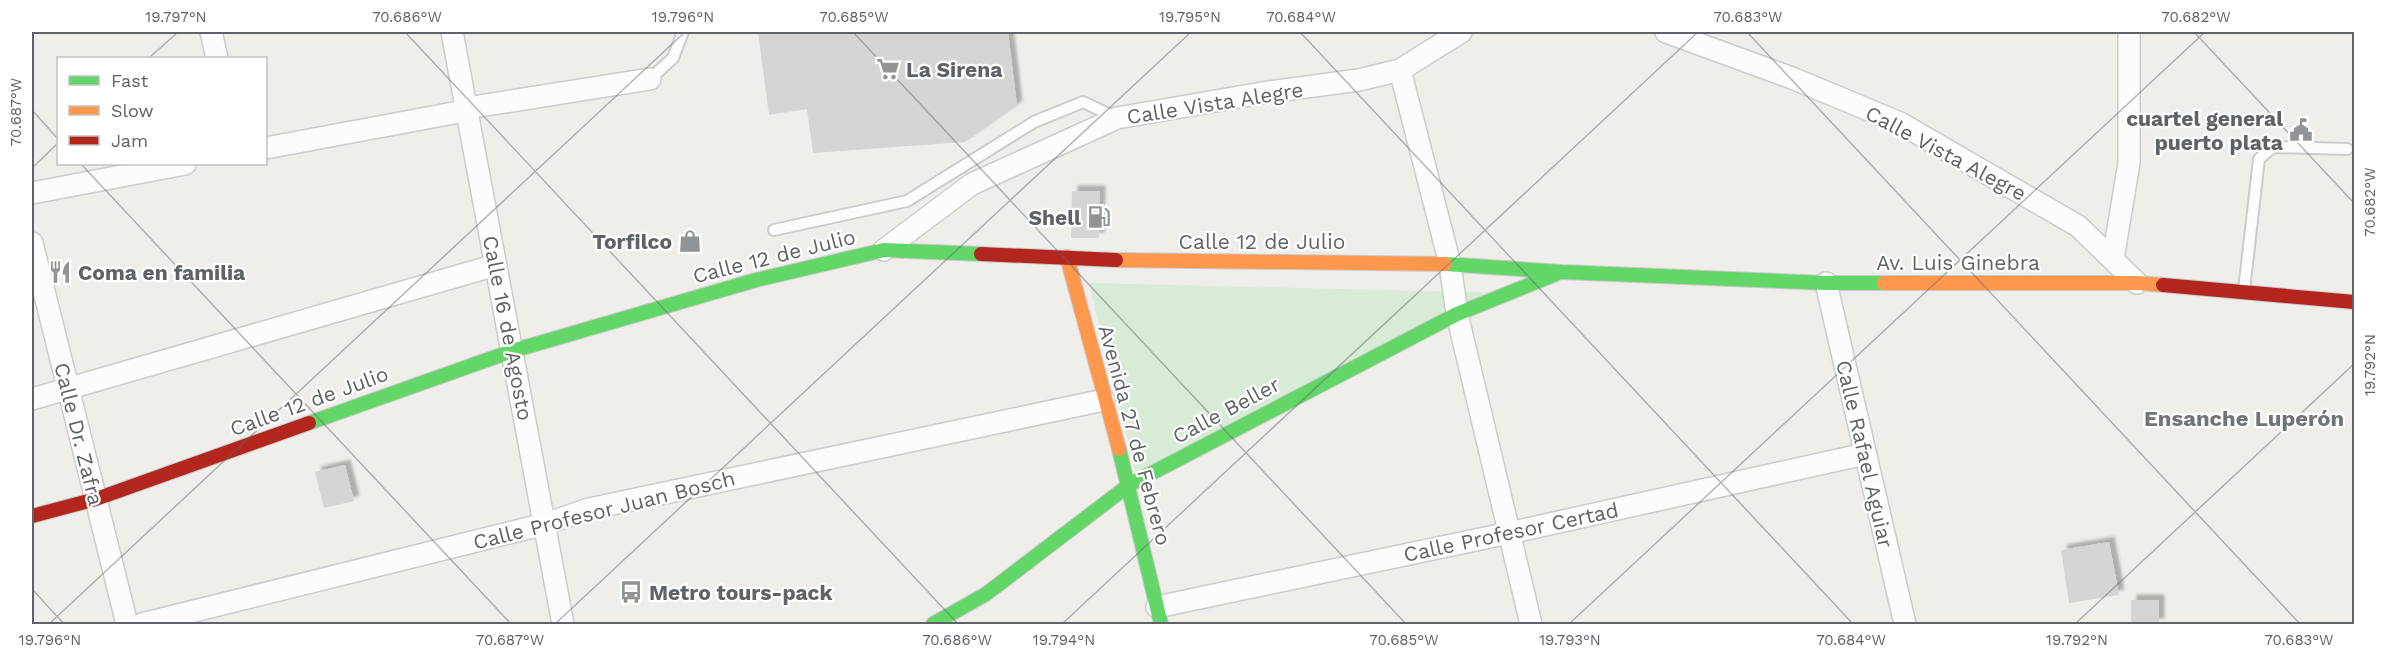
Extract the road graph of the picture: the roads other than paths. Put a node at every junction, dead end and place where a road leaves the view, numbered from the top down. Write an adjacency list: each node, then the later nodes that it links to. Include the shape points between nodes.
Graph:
1 (211, 32): 7 (street)
2 (452, 32): 10 (street, Calle 16 de Agosto)
3 (683, 32): 9 (lane, via 673,58)
4 (1461, 32): 8 (street, Calle Vista Alegre)
5 (1666, 32): 20 (street, Calle Vista Alegre, via 1900,123 2078,226)
6 (2129, 32): 20 (street, via 2129,163)
7 (217, 57)
8 (1400, 70): 11 (street, Calle Vista Alegre, via 1359,80); 21 (street)
9 (650, 79): 10 (street)
10 (467, 108): 12 (street); 22 (street, Calle 16 de Agosto)
11 (1117, 118): 16 (lane, via 1083,102 1034,122 907,201); 18 (street, Calle Vista Alegre, via 972,184)
12 (267, 148)
13 (2347, 149): 26 (lane, via 2273,147 2259,159)
14 (180, 165): 15 (street)
15 (32, 193)
16 (774, 230)
17 (32, 243): 27 (street, Calle Dr. Zafra)
18 (884, 250): 19 (street, Calle 12 de Julio); 30 (street, Calle 12 de Julio, via 756,279)
19 (1067, 257): 21 (street, Calle 12 de Julio, via 1157,262); 33 (street, Avenida 27 de Febrero)
20 (2113, 259): 25 (street, Calle Vista Alegre)
21 (1450, 264): 23 (street, Calle 12 de Julio); 29 (street)
22 (496, 265): 30 (street, Calle 16 de Agosto); 31 (street)
23 (1562, 272): 24 (street, Av. Luis Ginebra); 29 (street, Calle Beller)
24 (1826, 283): 25 (street, Av. Luis Ginebra); 34 (street, Calle Rafael Aguiar)
25 (2137, 283): 26 (street, Av. Luis Ginebra)
26 (2244, 293): 28 (street, Av. Luis Ginebra)
27 (38, 296): 31 (street, Calle Dr. Zafra)
28 (2355, 303)
29 (1457, 314): 35 (street, Calle Beller); 39 (street)
30 (512, 351): 36 (street, Calle 12 de Julio); 38 (street, Calle 16 de Agosto)
31 (68, 389): 32 (street); 36 (street, Calle Dr. Zafra)
32 (32, 399)
33 (1104, 400): 35 (street, Avenida 27 de Febrero); 38 (street, Calle Profesor Juan Bosch, via 589,509)
34 (1865, 454): 39 (street, Calle Profesor Certad); 46 (street, Calle Rafael Aguiar)
35 (1129, 485): 40 (street, Avenida 27 de Febrero); 44 (street, Calle Beller, via 986,594)
36 (96, 499): 37 (street, Calle 12 de Julio); 41 (street, Calle Dr. Zafra)
37 (32, 516)
38 (545, 524): 42 (street, Calle Profesor Juan Bosch); 43 (street, Calle 16 de Agosto)
39 (1509, 533): 40 (street, Calle Profesor Certad); 45 (street)
40 (1159, 616)
41 (127, 624)
42 (142, 624)
43 (564, 624)
44 (933, 624)
45 (1531, 624)
46 (1905, 624)

